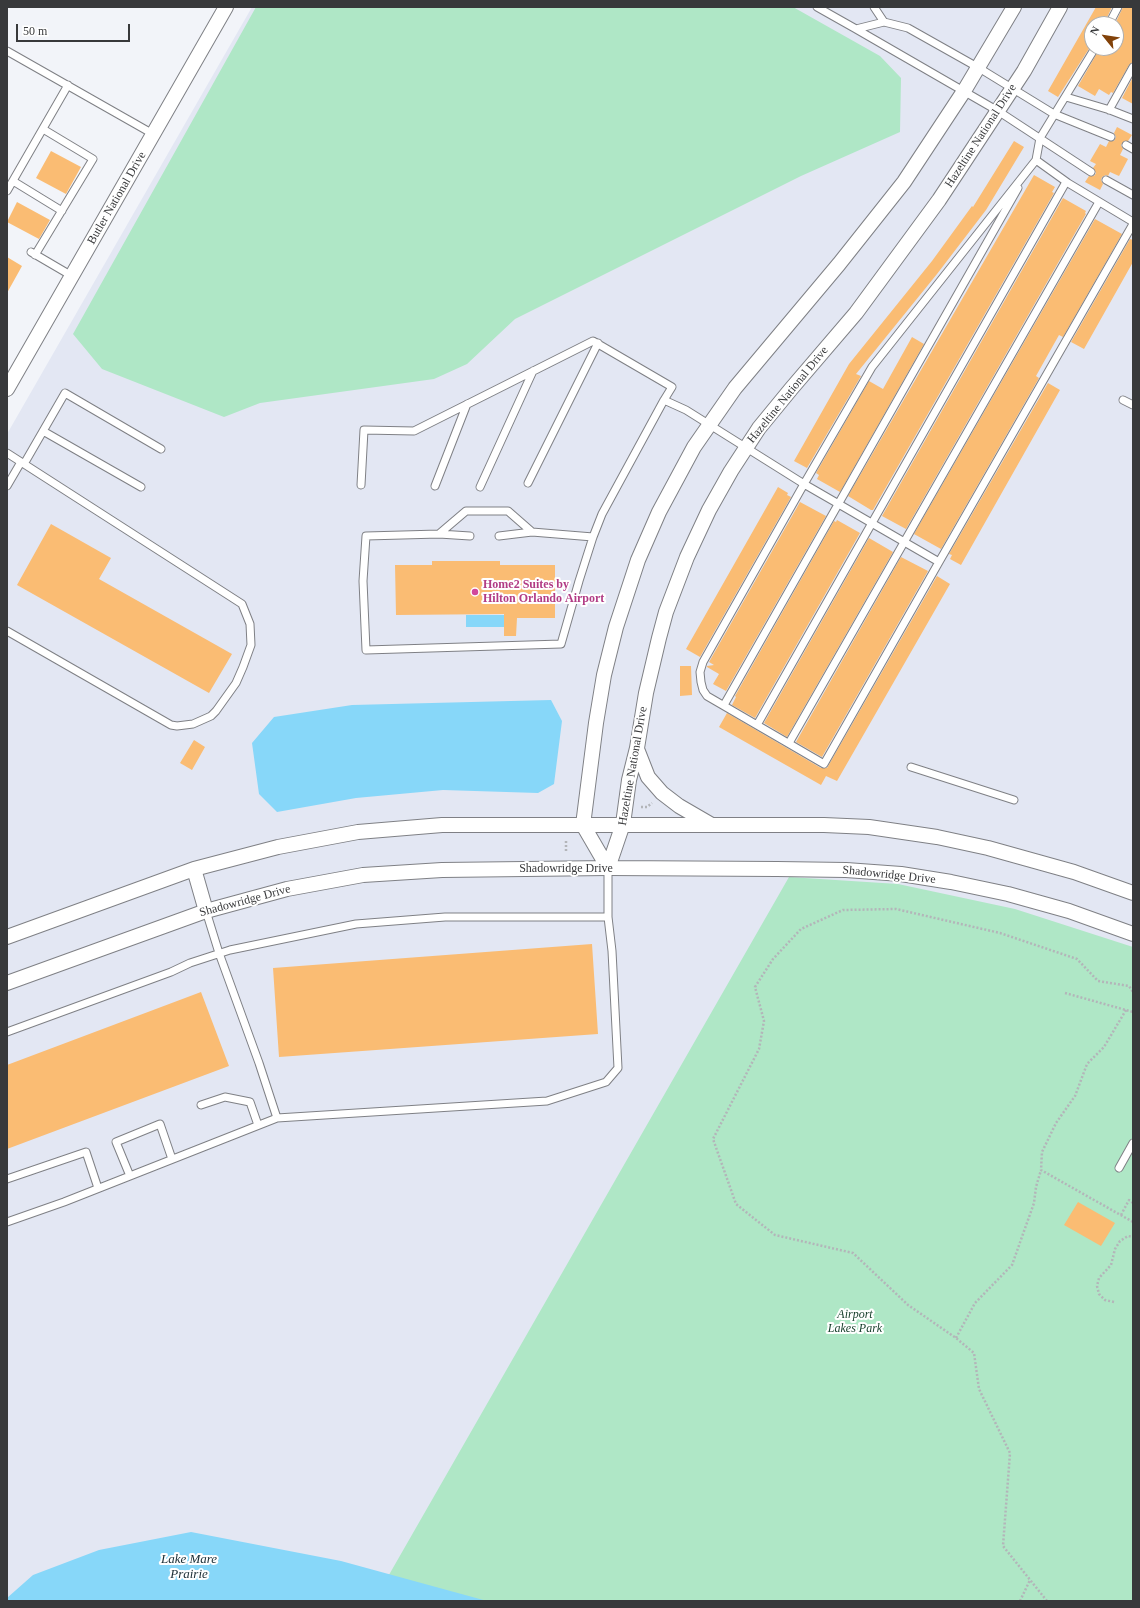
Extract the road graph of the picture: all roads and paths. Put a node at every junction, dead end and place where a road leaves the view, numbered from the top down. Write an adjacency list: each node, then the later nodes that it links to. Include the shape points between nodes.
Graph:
1 (226, 7): 23 (street, Butler National Drive)
2 (817, 7): 9 (lane)
3 (874, 7): 8 (lane)
4 (1014, 7): 13 (street)
5 (1060, 7): 15 (street, Hazeltine National Drive)
6 (1118, 7): 7 (lane)
7 (1113, 16)
8 (884, 22): 9 (lane); 13 (lane, via 908,28)
9 (856, 29): 16 (lane)
10 (7, 51): 14 (lane)
11 (1090, 56): 17 (lane)
12 (1133, 67): 18 (lane)
13 (979, 68): 15 (lane); 16 (street)
14 (68, 85): 22 (lane); 23 (lane)
15 (1012, 89): 19 (street, Hazeltine National Drive); 20 (lane)
16 (964, 91): 19 (lane); 47 (street, via 890,201 749,370)
17 (1066, 97): 18 (lane); 20 (lane)
18 (1108, 110): 21 (lane)
19 (998, 111): 25 (lane); 49 (street, Hazeltine National Drive, via 892,266)
20 (1054, 114): 24 (lane); 25 (lane)
21 (1133, 119)
22 (43, 129): 32 (lane); 37 (lane, via 93,159)
23 (153, 134): 39 (street, Butler National Drive)
24 (1112, 137)
25 (1040, 138): 28 (lane); 30 (lane)
26 (1126, 145): 27 (lane)
27 (1133, 149)
28 (1036, 160): 29 (lane); 33 (lane)
29 (1029, 169): 54 (lane, via 872,367); 60 (lane)
30 (1091, 172)
31 (1106, 180): 35 (lane)
32 (13, 181): 34 (lane); 37 (lane)
33 (1066, 182): 36 (lane); 61 (lane)
34 (7, 191)
35 (1133, 195)
36 (1099, 202): 38 (lane); 67 (lane)
37 (62, 211): 39 (lane, via 33,254)
38 (1133, 223): 68 (lane)
39 (72, 276): 42 (street, Butler National Drive)
40 (598, 343): 41 (lane, via 593,341); 43 (lane, via 672,387); 53 (lane)
41 (533, 371): 45 (lane); 59 (lane)
42 (7, 389)
43 (664, 400): 47 (lane); 66 (lane, via 602,514)
44 (1123, 400): 46 (lane)
45 (467, 404): 55 (lane, via 414,431 364,430); 57 (lane)
46 (1133, 405)
47 (708, 424): 49 (lane); 79 (street, via 659,512 622,604 604,675)
48 (43, 431): 50 (lane, via 65,393); 52 (lane); 58 (lane)
49 (746, 447): 54 (lane); 73 (street, Hazeltine National Drive, via 709,510 687,557 666,612 651,669)
50 (161, 449)
51 (7, 453): 52 (lane)
52 (22, 463): 56 (lane); 69 (lane, via 242,604 250,624 251,645 236,683 216,711 193,724 177,726 171,725)
53 (528, 483)
54 (804, 484): 60 (lane); 70 (lane, via 703,662 700,672 703,690 707,696)
55 (361, 485)
56 (7, 486)
57 (435, 486)
58 (141, 487)
59 (480, 487)
60 (838, 504): 61 (lane); 70 (lane)
61 (872, 523): 67 (lane); 71 (lane)
62 (532, 532): 63 (lane, via 508,512 466,511); 65 (lane); 66 (lane)
63 (439, 534): 64 (lane); 66 (lane, via 366,536 363,581 366,650 561,644)
64 (470, 536)
65 (499, 536)
66 (593, 537)
67 (904, 542): 68 (lane); 72 (lane)
68 (939, 562): 72 (lane, via 824,764)
69 (7, 631)
70 (724, 705): 71 (lane)
71 (757, 725): 72 (lane)
72 (789, 743)
73 (637, 748): 78 (street, Hazeltine National Drive, via 629,780); 80 (street, via 648,777 662,793)
74 (912, 767): 75 (lane)
75 (1014, 800)
76 (652, 803): 77 (path, via 647,807)
77 (641, 807)
78 (623, 824): 79 (street); 80 (street); 83 (street, Hazeltine National Drive)
79 (583, 825): 83 (street); 84 (street, via 442,825 358,832 278,847)
80 (712, 825): 85 (street, via 846,826 937,837 1045,863)
81 (566, 837): 82 (path)
82 (566, 851)
83 (608, 868): 86 (street, Shadowridge Drive, via 465,870 363,875 287,889); 87 (lane); 88 (street, Shadowridge Drive, via 818,869 901,874 1008,894 1069,911)
84 (194, 869): 86 (street); 89 (street)
85 (1133, 893)
86 (206, 910): 90 (lane); 91 (street, Shadowridge Drive)
87 (608, 917): 90 (lane, via 445,917 356,924); 98 (lane, via 618,1068 606,1082 546,1101)
88 (1133, 934)
89 (7, 936)
90 (219, 953): 96 (lane); 98 (lane)
91 (7, 983)
92 (1133, 992): 113 (path, via 1128,986 1098,981 1077,959 1000,933 896,909 843,910 801,929 773,959 755,987 764,1021 759,1049 713,1139 736,1204 776,1235 853,1253 908,1305)
93 (1065, 993): 94 (path)
94 (1126, 1010): 95 (path); 103 (path, via 1104,1047 1087,1064 1074,1096 1042,1152)
95 (1133, 1012)
96 (7, 1032)
97 (201, 1105): 99 (lane, via 225,1097 250,1102)
98 (277, 1118): 99 (lane)
99 (258, 1125): 101 (lane)
100 (1133, 1143): 102 (lane)
101 (172, 1159): 104 (lane); 104 (lane, via 160,1124 116,1142)
102 (1119, 1168)
103 (1041, 1170): 108 (path); 113 (path, via 1034,1203 1012,1264 975,1303)
104 (130, 1176): 106 (lane)
105 (7, 1179): 106 (lane, via 86,1152)
106 (98, 1188): 109 (lane)
107 (1133, 1203): 108 (path, via 1128,1200)
108 (1121, 1215): 110 (path)
109 (7, 1222)
110 (1133, 1222)
111 (1133, 1237): 112 (path, via 1128,1236 1120,1241 1115,1248 1111,1265 1099,1278 1099,1294 1105,1300)
112 (1114, 1302)
113 (956, 1338): 114 (path, via 974,1353 979,1389 1010,1453 1003,1546)
114 (1030, 1580): 115 (path); 116 (path)
115 (1020, 1601)
116 (1047, 1601)

